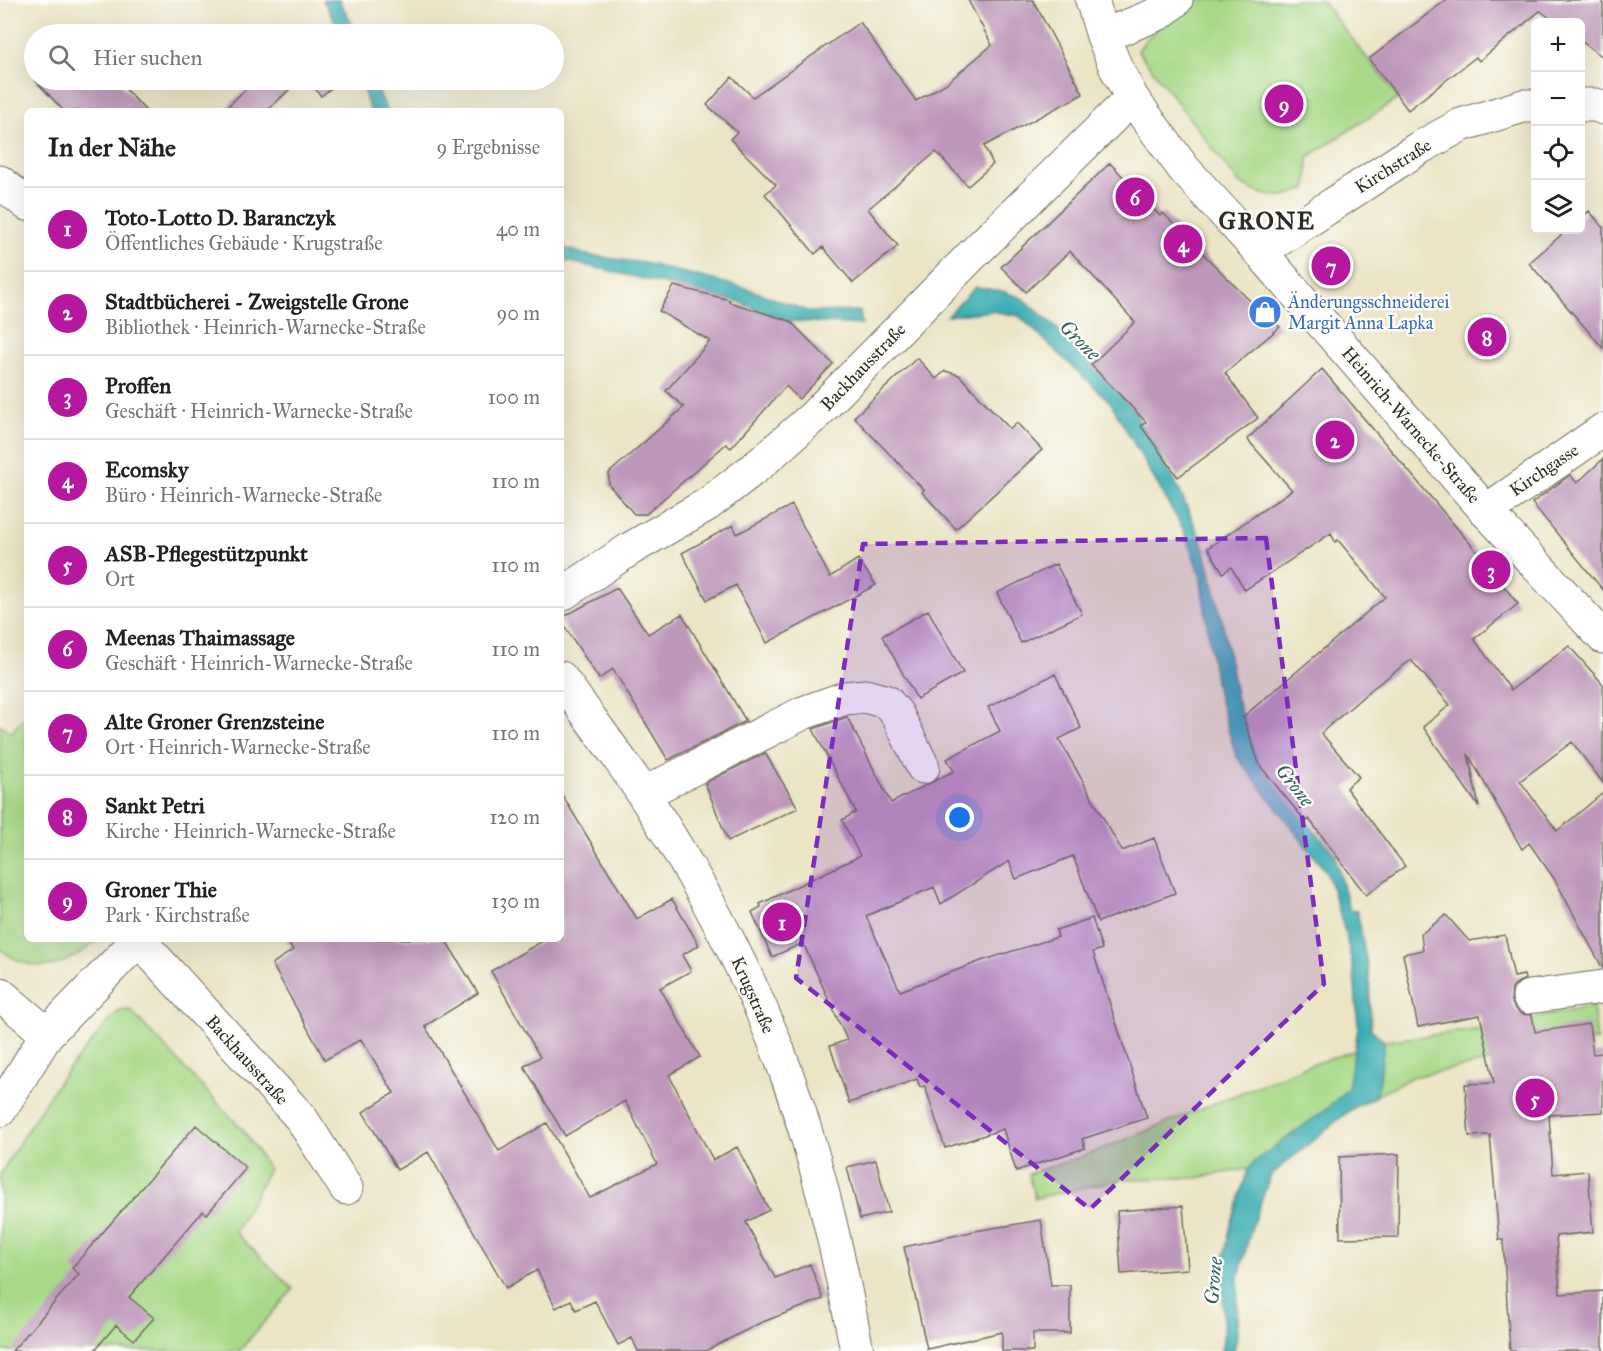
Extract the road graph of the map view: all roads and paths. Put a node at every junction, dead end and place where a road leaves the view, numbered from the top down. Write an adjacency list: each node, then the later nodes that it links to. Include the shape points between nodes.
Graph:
1 (1092, 0): 3 (street, Heinrich-Warnecke-Straße)
2 (1176, 0): 3 (street, via 1160,14)
3 (1103, 36): 4 (street, Heinrich-Warnecke-Straße)
4 (1132, 98): 10 (street, Heinrich-Warnecke-Straße, via 1184,169); 13 (street, Backhausstraße, via 813,417 761,463 708,504)
5 (1585, 105): 7 (street)
6 (1531, 106): 10 (street, Kirchstraße, via 1461,125)
7 (1603, 108)
8 (0, 182): 9 (street)
9 (24, 202)
10 (1260, 252): 12 (street, Heinrich-Warnecke-Straße)
11 (1603, 430): 12 (street, Kirchgasse)
12 (1486, 511): 14 (street, Heinrich-Warnecke-Straße)
13 (564, 593)
14 (1603, 637)
15 (564, 682): 17 (street, Krugstraße)
16 (922, 768): 17 (street, via 897,714 887,702 865,696 845,698 803,713)
17 (643, 794): 26 (street, Krugstraße, via 740,965 786,1074 833,1232)
18 (136, 942): 23 (street, Backhausstraße)
19 (142, 942): 25 (street, Backhausstraße, via 301,1118)
20 (1603, 987): 22 (street)
21 (0, 994): 23 (street)
22 (1529, 997)
23 (47, 1034): 24 (street, Backhausstraße)
24 (0, 1110)
25 (346, 1188)
26 (857, 1351)

